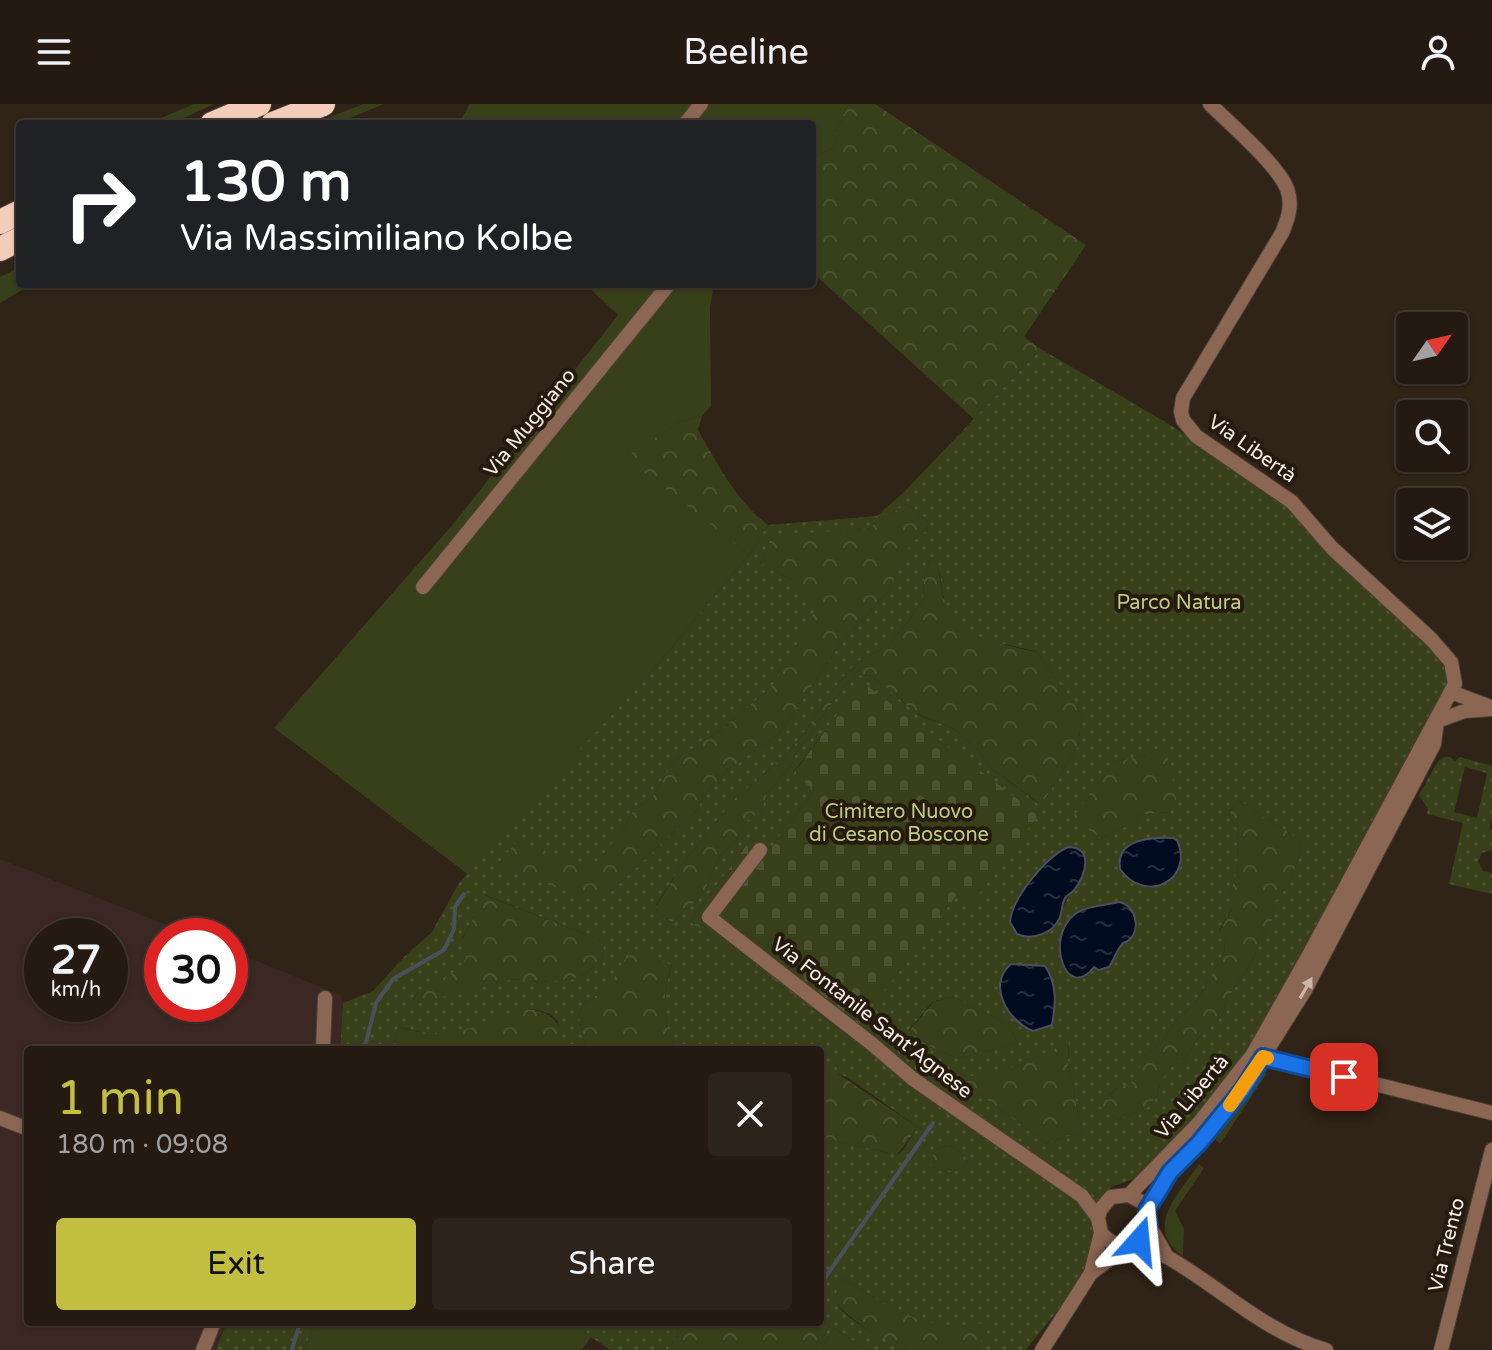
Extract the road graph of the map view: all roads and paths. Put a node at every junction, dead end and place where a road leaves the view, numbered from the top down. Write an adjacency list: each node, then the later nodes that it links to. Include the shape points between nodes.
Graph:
1 (259, 104): 5 (highway)
2 (323, 104): 6 (highway)
3 (701, 104): 7 (street)
4 (1210, 104): 10 (street, Via Libertà, via 1278,174 1290,210 1282,233 1183,398 1183,420 1196,436 1292,502 1332,548 1431,639 1451,662)
5 (221, 120)
6 (283, 120)
7 (688, 120)
8 (666, 288): 9 (street, Via Muggiano)
9 (423, 587)
10 (1451, 692): 11 (street); 12 (street, Via Libertà)
11 (1492, 708): 12 (street)
12 (1437, 721): 16 (street, Via Libertà, via 1434,744 1305,990)
13 (760, 850): 22 (street, Via Fontanile Sant'Agnese, via 709,917 888,1060)
14 (325, 998): 15 (street)
15 (323, 1046)
16 (1258, 1056): 17 (street); 21 (street, Via Libertà); 25 (street, Via Libertà, via 1217,1121 1170,1172)
17 (1492, 1113)
18 (0, 1118): 19 (street)
19 (24, 1127)
20 (1492, 1150): 34 (street, Via Trento)
21 (1129, 1195): 23 (street); 25 (street, via 1143,1203)
22 (1082, 1196): 23 (street); 24 (street)
23 (1111, 1197): 24 (street)
24 (1098, 1218): 26 (street)
25 (1148, 1218): 27 (street, via 1143,1236); 28 (street)
26 (1101, 1233): 27 (street, via 1112,1243); 29 (street)
27 (1130, 1245): 28 (street); 29 (street)
28 (1167, 1257): 33 (street, via 1256,1317)
29 (1091, 1273): 32 (street)
30 (212, 1326): 31 (street)
31 (203, 1350)
32 (1042, 1350)
33 (1326, 1350)
34 (1441, 1350)

